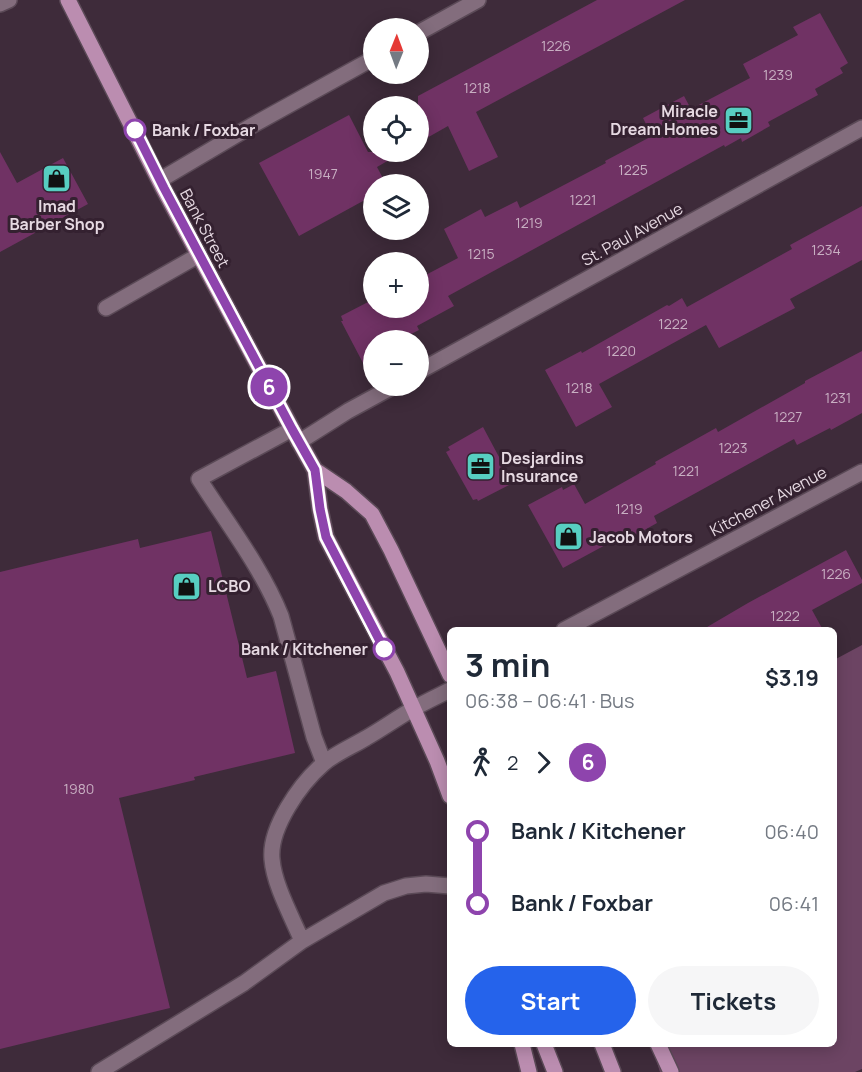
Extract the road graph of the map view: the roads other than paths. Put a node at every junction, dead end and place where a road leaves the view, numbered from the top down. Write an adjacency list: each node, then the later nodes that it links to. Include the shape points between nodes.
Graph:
1 (9, 0): 4 (street)
2 (68, 0): 8 (main road, Bank Street)
3 (478, 0): 5 (street)
4 (0, 4)
5 (429, 27)
6 (363, 64): 8 (street)
7 (862, 128): 11 (street, St. Paul Avenue)
8 (160, 180): 9 (main road, Bank Street)
9 (200, 255): 10 (street); 13 (main road, Bank Street)
10 (106, 308)
11 (429, 366)
12 (376, 396): 13 (street)
13 (295, 436): 14 (main road, Bank Street); 20 (street, via 199,479 275,601)
14 (315, 470): 17 (main road, Bank Street, via 372,514); 19 (main road, Bank Street, via 326,537)
15 (862, 472): 16 (street, Kitchener Avenue)
16 (570, 627)
17 (447, 669)
18 (447, 692): 19 (street)
19 (414, 708): 20 (street); 21 (main road, Bank Street)
20 (324, 763): 23 (street, via 285,814 272,850 276,880)
21 (447, 788)
22 (447, 886): 23 (street, via 406,886 384,893)
23 (302, 941): 28 (street, via 244,983)
24 (523, 1047): 29 (main road)
25 (545, 1047): 30 (main road)
26 (603, 1047): 31 (main road)
27 (659, 1047): 32 (main road)
28 (99, 1072)
29 (529, 1072)
30 (555, 1072)
31 (613, 1072)
32 (671, 1072)

